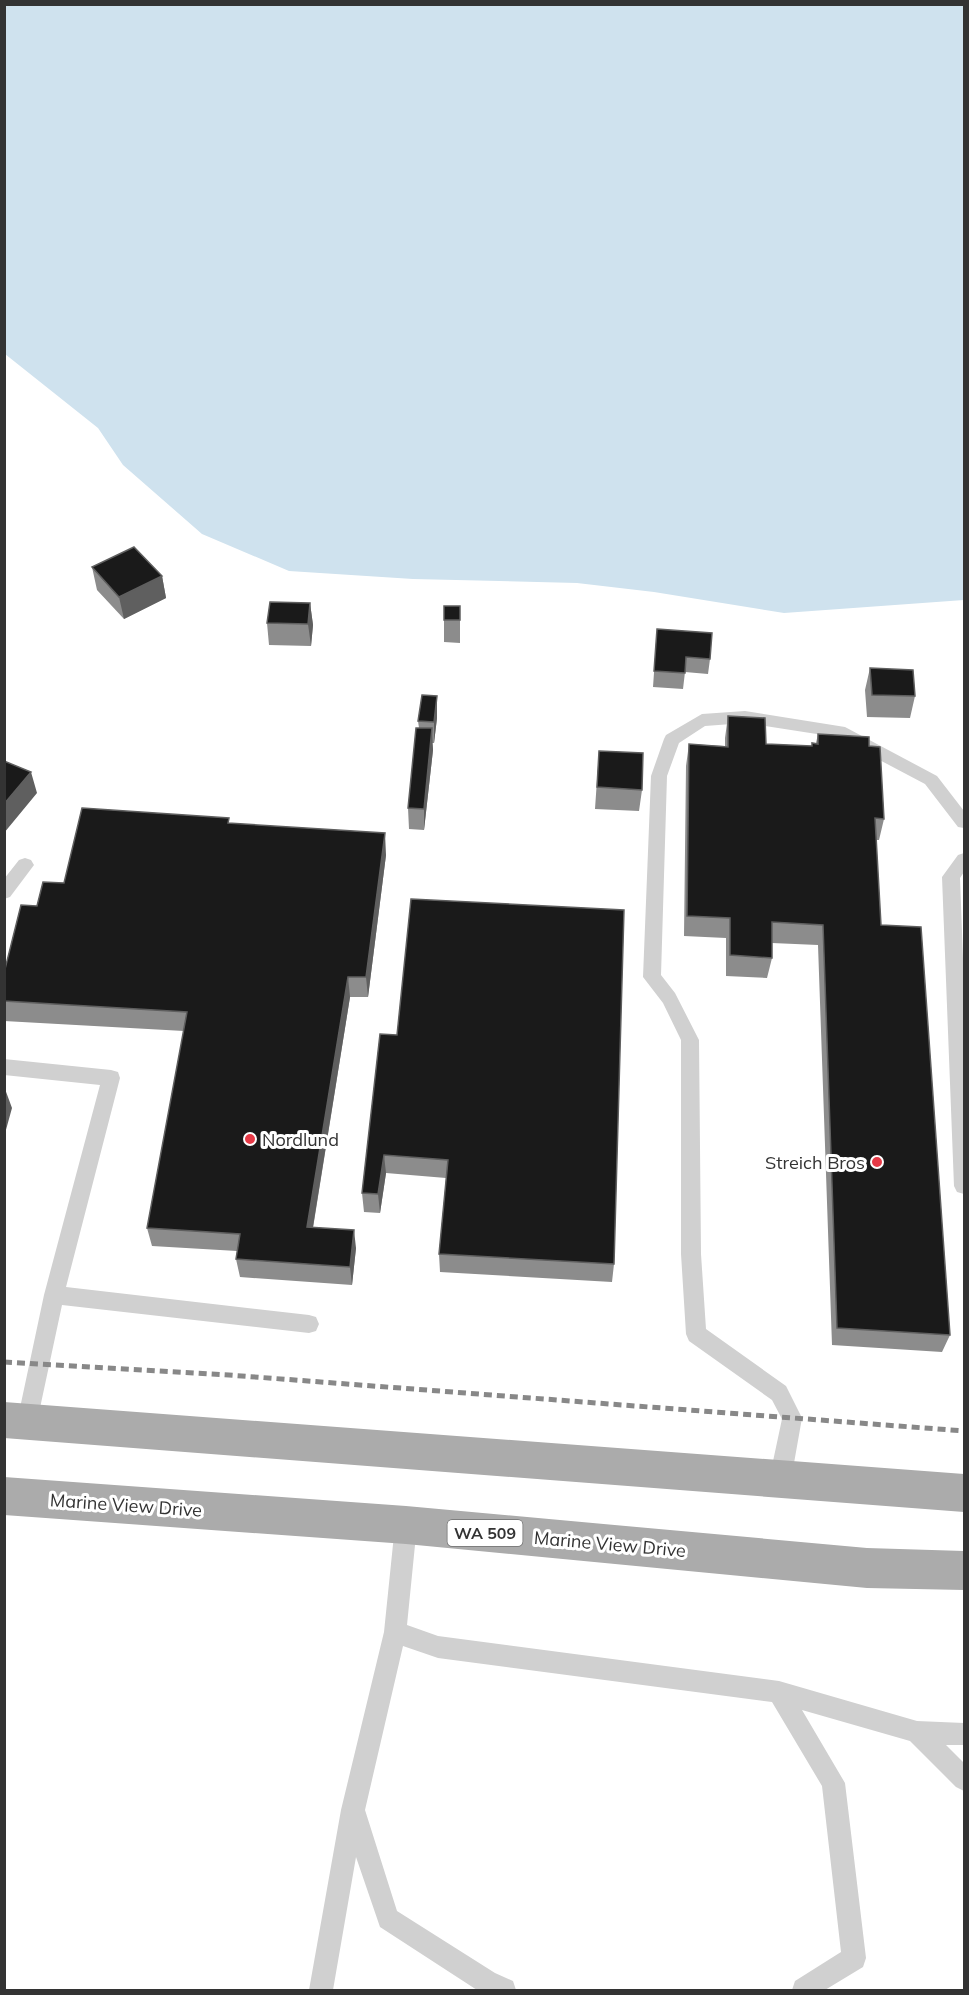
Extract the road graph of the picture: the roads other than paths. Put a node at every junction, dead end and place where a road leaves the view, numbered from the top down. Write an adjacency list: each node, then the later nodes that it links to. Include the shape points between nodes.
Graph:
1 (964, 822): 10 (lane, via 931,780 838,731 745,717 702,720 672,739 659,776 651,977 669,998 690,1040 691,1254 696,1334 779,1393 792,1418)
2 (964, 860): 6 (lane, via 951,877)
3 (25, 865): 4 (lane)
4 (4, 892)
5 (4, 1067): 7 (lane, via 111,1078)
6 (964, 1185)
7 (54, 1295): 8 (lane); 9 (lane)
8 (309, 1324)
9 (16, 1421): 10 (main road)
10 (780, 1480): 11 (main road)
11 (964, 1493)
12 (4, 1496): 13 (main road, Marine View Drive / WA 509)
13 (406, 1525): 14 (main road, Marine View Drive / WA 509, via 867,1569); 15 (lane)
14 (964, 1571)
15 (395, 1632): 16 (lane, via 438,1647); 20 (lane)
16 (778, 1692): 17 (lane); 23 (lane, via 832,1783 854,1958)
17 (917, 1732): 18 (lane); 19 (lane)
18 (964, 1734)
19 (964, 1779)
20 (353, 1810): 21 (lane); 22 (lane, via 388,1919)
21 (321, 1990)
22 (504, 1990)
23 (804, 1990)

